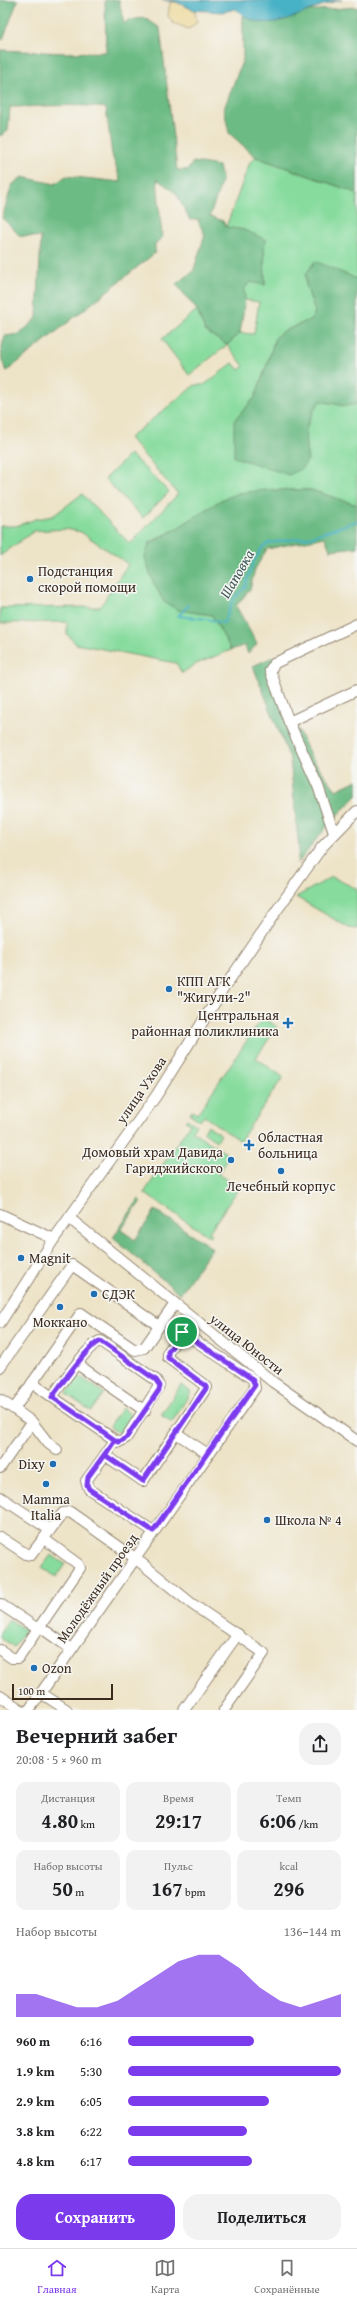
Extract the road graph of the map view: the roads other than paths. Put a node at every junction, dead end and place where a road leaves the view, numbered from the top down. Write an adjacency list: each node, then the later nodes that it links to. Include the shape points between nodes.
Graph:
1 (357, 624): 3 (street, via 275,663 271,668 270,675)
2 (357, 690): 3 (street)
3 (289, 722): 5 (street, via 318,786)
4 (355, 817): 5 (street, улица Ухова)
5 (334, 833): 7 (street, улица Ухова, via 277,910 156,1096)
6 (0, 1214): 8 (street)
7 (68, 1218): 8 (street, улица Ухова); 9 (street, улица Юности)
8 (54, 1239): 11 (street, улица Ухова)
9 (174, 1305): 10 (street, улица Юности); 12 (street)
10 (192, 1318): 13 (street); 24 (street, улица Юности, via 307,1407)
11 (0, 1323)
12 (159, 1326): 15 (street, via 72,1265); 16 (street, via 144,1348 135,1350 82,1313)
13 (182, 1332): 22 (street, via 168,1352 168,1358 207,1387); 26 (street, Молодёжный проезд, via 255,1383 255,1388)
14 (77, 1364): 17 (street); 20 (street); 20 (street, via 93,1345 100,1341 103,1343 158,1383 159,1390)
15 (0, 1366)
16 (32, 1384): 17 (street); 19 (street)
17 (52, 1397): 23 (street)
18 (0, 1400): 19 (street)
19 (14, 1409): 21 (street)
20 (145, 1411): 23 (street, via 126,1438 119,1442)
21 (32, 1422): 25 (street, via 48,1443); 28 (street)
22 (176, 1433): 26 (street); 27 (street, via 143,1481)
23 (115, 1440): 27 (street)
24 (357, 1441)
25 (57, 1450)
26 (208, 1454): 31 (street, Молодёжный проезд)
27 (105, 1455): 31 (street, via 88,1477 89,1489)
28 (0, 1468)
29 (0, 1497): 30 (street)
30 (50, 1530): 33 (street); 34 (street, via 63,1513 70,1512)
31 (153, 1531): 34 (street, Молодёжный проезд)
32 (0, 1537): 33 (street, via 29,1555 34,1554)
33 (44, 1539): 36 (street, via 80,1568)
34 (135, 1558): 37 (street, via 192,1604); 38 (street, Молодёжный проезд)
35 (0, 1604): 36 (street)
36 (39, 1628): 38 (street); 39 (street, via 18,1658 12,1658)
37 (238, 1634): 45 (street); 46 (street, via 264,1653)
38 (71, 1649): 40 (street, Молодёжный проезд)
39 (0, 1650)
40 (41, 1693): 43 (street, Молодёжный проезд); 44 (street)
41 (0, 1696): 42 (street)
42 (21, 1710)
43 (29, 1710)
44 (67, 1710)
45 (184, 1710)
46 (224, 1710)

